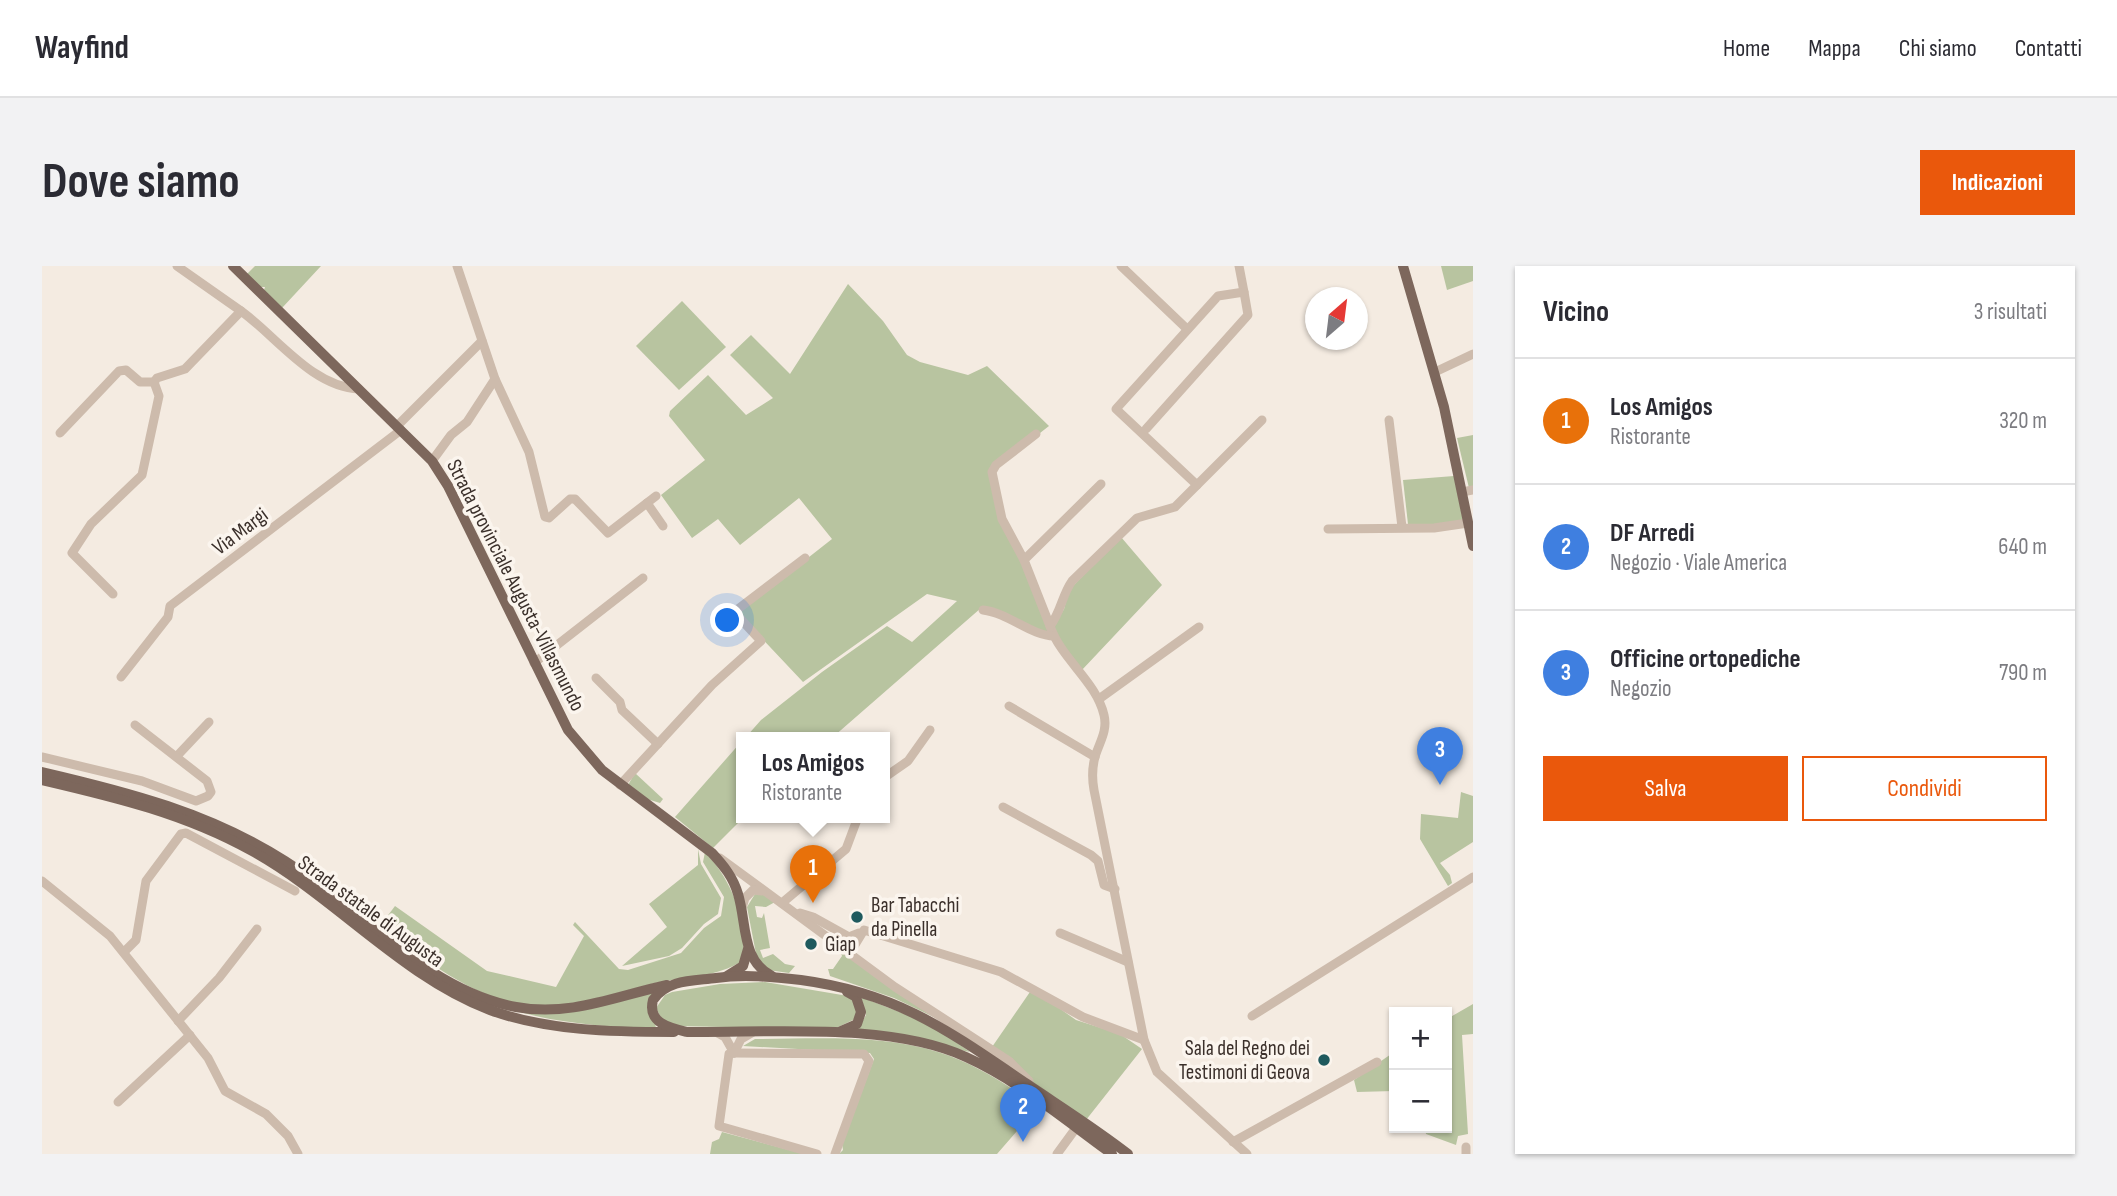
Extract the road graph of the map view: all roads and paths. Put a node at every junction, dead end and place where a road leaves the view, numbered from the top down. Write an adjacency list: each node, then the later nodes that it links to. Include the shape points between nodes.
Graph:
1 (177, 266): 8 (street)
2 (233, 266): 15 (main road, Strada provinciale Augusta-Villasmundo)
3 (457, 266): 10 (street)
4 (1121, 266): 9 (street)
5 (1238, 266): 7 (street)
6 (1403, 266): 12 (main road)
7 (1244, 292): 9 (street, via 1218,296); 19 (street, via 1248,315)
8 (241, 311): 14 (street, via 189,366); 15 (street, via 304,364 335,384)
9 (1187, 329): 24 (street, via 1116,409)
10 (482, 341): 13 (street); 18 (street, Via Margi)
11 (1473, 354): 12 (street)
12 (1435, 372): 25 (main road)
13 (495, 379): 22 (street, via 467,422); 27 (street, via 529,452 545,517 575,499 608,533)
14 (154, 382): 20 (street, via 140,382 126,370 119,371); 36 (street, via 159,396 145,469 91,524 72,553)
15 (359, 389): 18 (main road, Strada provinciale Augusta-Villasmundo)
16 (1262, 420): 24 (street)
17 (1389, 420): 30 (street)
18 (399, 428): 22 (main road, Strada provinciale Augusta-Villasmundo); 43 (street, Via Margi, via 170,606 168,617)
19 (1146, 429)
20 (60, 432)
21 (1036, 434): 34 (street, via 992,472 1002,519)
22 (432, 461): 42 (main road, Strada provinciale Augusta-Villasmundo)
23 (1101, 484): 34 (street)
24 (1198, 485): 41 (street, via 1175,508 1137,518 1072,581)
25 (1467, 491): 28 (main road)
26 (656, 496): 27 (street)
27 (647, 503): 29 (street)
28 (1468, 523): 30 (street); 32 (main road)
29 (663, 526)
30 (1402, 527): 31 (street)
31 (1328, 529)
32 (1473, 546)
33 (805, 558): 38 (street)
34 (1024, 560): 41 (street)
35 (643, 578): 42 (street)
36 (113, 594)
37 (983, 610): 41 (street, via 1015,619 1044,636)
38 (734, 612): 39 (street); 50 (street, via 761,641 712,685)
39 (725, 619)
40 (1199, 627): 45 (street)
41 (1052, 631): 45 (street)
42 (534, 663): 57 (main road, Strada provinciale Augusta-Villasmundo, via 568,730)
43 (121, 677)
44 (596, 678): 50 (street)
45 (1098, 699): 53 (street, via 1105,731)
46 (1009, 706): 53 (street)
47 (209, 722): 51 (street)
48 (135, 725): 51 (street)
49 (930, 730): 55 (street, via 905,764)
50 (658, 744): 57 (street)
51 (177, 756): 52 (street, via 207,781 211,792 204,799 196,801 142,781)
52 (42, 757)
53 (1095, 757): 63 (street, via 1094,790)
54 (42, 772): 79 (main road, Strada statale di Augusta, via 156,801 244,836 314,881 419,961 482,997 517,1007 557,1010)
55 (890, 774)
56 (42, 780): 83 (main road, Strada statale di Augusta, via 164,811 229,838 296,878 414,968 492,1011 579,1028)
57 (620, 785): 60 (main road, Strada provinciale Augusta-Villasmundo)
58 (1003, 807): 63 (street, via 1091,855 1098,861 1104,885)
59 (856, 823): 67 (street, via 846,849)
60 (736, 876): 64 (street); 66 (street); 68 (main road, Strada provinciale Augusta-Villasmundo)
61 (1473, 877): 81 (street)
62 (42, 881): 74 (street)
63 (1115, 889): 76 (street)
64 (753, 890): 66 (street); 68 (street)
65 (295, 891): 74 (street, via 181,834 146,881 136,940)
66 (768, 893): 67 (street)
67 (782, 903): 69 (street)
68 (742, 909): 73 (main road, Strada provinciale Augusta-Villasmundo)
69 (794, 912): 71 (street, via 849,937); 75 (street)
70 (257, 929): 82 (street)
71 (860, 932): 75 (street); 88 (street, via 985,966 1034,987 1083,1017)
72 (1059, 933): 76 (street)
73 (748, 947): 77 (main road, via 743,966); 78 (main road, via 755,965)
74 (124, 952): 82 (street)
75 (850, 953): 91 (street, via 1009,1061)
76 (1128, 962): 88 (street)
77 (726, 977): 78 (main road, Strada statale di Augusta); 79 (main road, Strada statale di Augusta)
78 (774, 977): 80 (main road, Strada statale di Augusta)
79 (677, 983): 83 (main road, via 657,995 653,1013 665,1026)
80 (830, 985): 86 (main road, via 856,998 862,1012 852,1028); 91 (main road, Strada statale di Augusta, via 913,1011)
81 (1252, 1016)
82 (178, 1021): 87 (street)
83 (687, 1032): 84 (main road, Strada statale di Augusta)
84 (716, 1032): 85 (main road, Strada statale di Augusta); 89 (street, via 726,1037)
85 (753, 1032): 86 (main road, Strada statale di Augusta); 89 (street, via 741,1039)
86 (828, 1034): 93 (main road, Strada statale di Augusta, via 913,1040 964,1055)
87 (190, 1035): 92 (street); 95 (street, via 225,1091 266,1115 288,1136)
88 (1144, 1040): 94 (street, via 1157,1072)
89 (734, 1053): 96 (street, via 729,1054 719,1126); 97 (street, via 868,1057)
90 (1377, 1062): 94 (street)
91 (1043, 1095): 100 (main road, Strada statale di Augusta)
92 (118, 1102)
93 (1076, 1128): 98 (street); 99 (main road, Strada statale di Augusta)
94 (1233, 1142): 101 (street)
95 (298, 1154)
96 (817, 1154)
97 (835, 1154)
98 (1056, 1154)
99 (1112, 1154)
100 (1128, 1154)
101 (1247, 1154)

